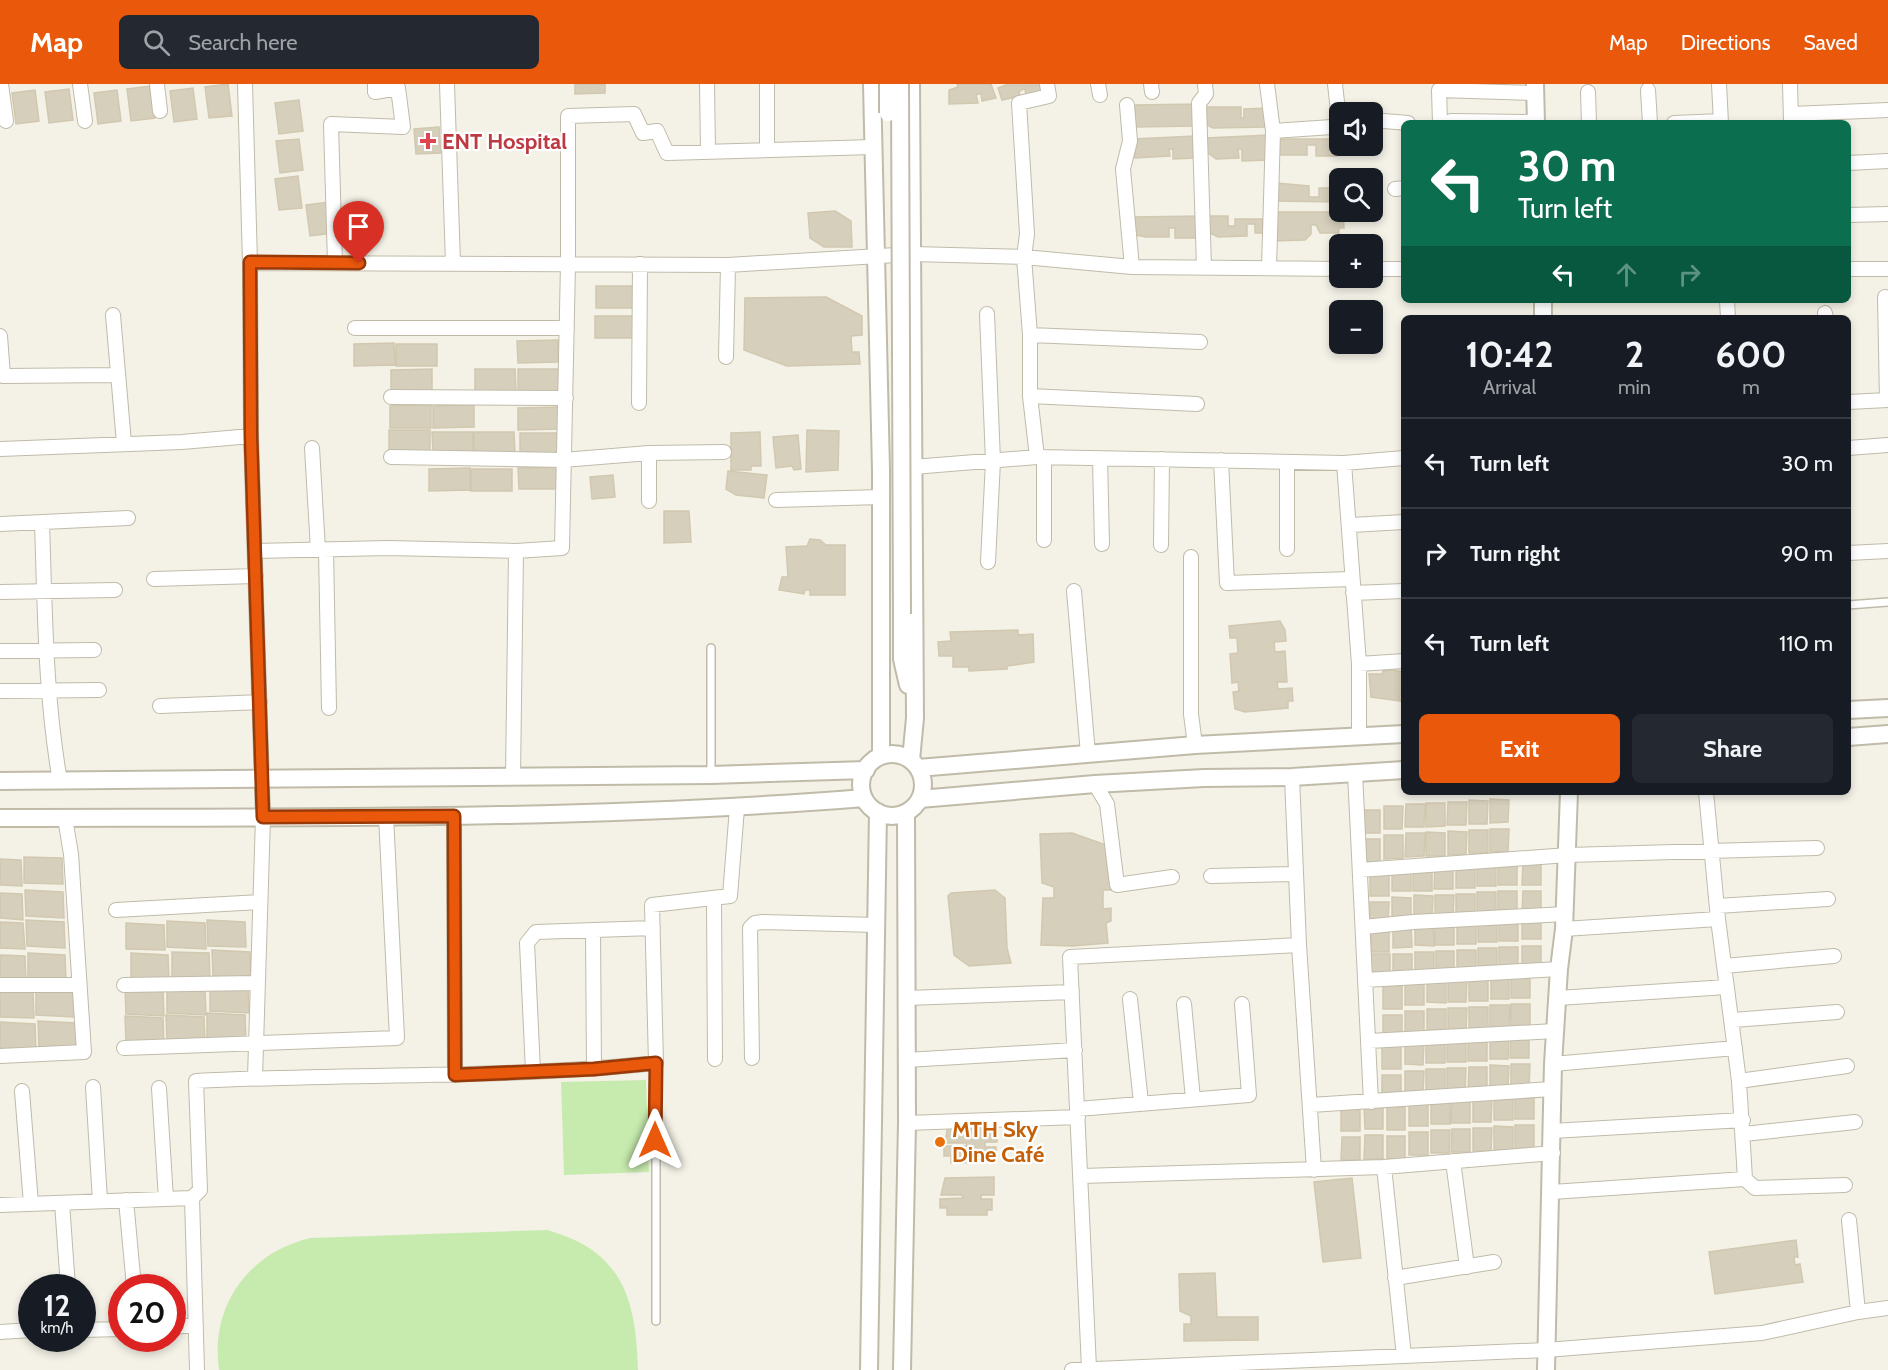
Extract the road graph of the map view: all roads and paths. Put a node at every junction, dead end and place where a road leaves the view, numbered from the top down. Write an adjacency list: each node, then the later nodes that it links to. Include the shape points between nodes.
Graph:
1 (1, 84): 32 (street)
2 (81, 84): 34 (street)
3 (158, 84): 25 (street)
4 (245, 84): 48 (street)
5 (375, 84): 49 (street, via 375,92 398,88 403,127 331,124)
6 (447, 84): 50 (street)
7 (707, 84): 40 (street)
8 (767, 84): 39 (street)
9 (872, 84): 38 (street)
10 (888, 84): 127 (street, bridge)
11 (900, 84): 127 (street, bridge)
12 (911, 84): 45 (street)
13 (1047, 84): 47 (street, via 1049,96 1019,103 1027,234)
14 (1205, 84): 55 (street, via 1206,94 1199,103)
15 (1267, 84): 37 (street)
16 (1335, 84): 22 (street)
17 (1719, 84): 31 (street)
18 (1790, 84): 26 (street)
19 (1535, 88): 27 (street, via 1439,90); 28 (street)
20 (1648, 90): 30 (street)
21 (1588, 92): 29 (street)
22 (1337, 102)
23 (1127, 105): 54 (street, via 1130,141 1124,169)
24 (1888, 110): 26 (street)
25 (160, 111)
26 (1791, 119)
27 (1445, 120)
28 (1536, 120)
29 (1589, 120)
30 (1650, 120)
31 (1721, 120)
32 (6, 121)
33 (1383, 121): 35 (street)
34 (85, 122)
35 (1401, 122)
36 (1329, 127): 37 (street)
37 (1273, 131): 56 (street)
38 (873, 147): 39 (street); 46 (street)
39 (767, 149): 40 (street)
40 (708, 151): 51 (street, via 667,153 657,131 642,133 634,114 568,116)
41 (1888, 161): 42 (street)
42 (1851, 162)
43 (1888, 214): 44 (street)
44 (1851, 215)
45 (913, 254): 46 (street); 47 (street); 97 (street)
46 (875, 256): 53 (street); 98 (street)
47 (1024, 257): 54 (street); 67 (street)
48 (250, 262): 49 (street); 79 (street)
49 (335, 263): 50 (street)
50 (453, 263): 51 (street)
51 (568, 264): 52 (street); 66 (street)
52 (640, 264): 53 (street); 77 (street)
53 (728, 265): 70 (street)
54 (1131, 267): 55 (street)
55 (1204, 268): 56 (street)
56 (1269, 268): 57 (street)
57 (1329, 269)
58 (1383, 269): 59 (street)
59 (1401, 269)
60 (1851, 269): 61 (street)
61 (1888, 269)
62 (1885, 297): 75 (street)
63 (987, 314): 94 (street)
64 (113, 315): 71 (street)
65 (355, 328): 66 (street)
66 (567, 328): 74 (street)
67 (1030, 335): 69 (street); 72 (street)
68 (0, 336): 71 (street, via 3,376)
69 (1200, 342)
70 (726, 357)
71 (118, 375): 80 (street)
72 (1030, 396): 78 (street); 88 (street)
73 (391, 397): 74 (street)
74 (566, 398): 92 (street)
75 (1887, 400): 76 (street)
76 (1851, 402)
77 (639, 403)
78 (1197, 404)
79 (251, 436): 80 (street); 113 (street)
80 (124, 443): 84 (street)
81 (1888, 445): 83 (street)
82 (312, 448): 110 (street)
83 (1851, 448)
84 (0, 449)
85 (724, 452): 86 (street)
86 (649, 453): 92 (street); 100 (street)
87 (391, 457): 92 (street)
88 (1040, 457): 89 (street); 94 (street); 106 (street)
89 (1100, 458): 91 (street); 107 (street)
90 (1401, 458): 96 (street)
91 (1162, 459): 93 (street); 108 (street)
92 (563, 460): 111 (street, via 562,548)
93 (1221, 460): 95 (street); 119 (street, via 1227,583)
94 (993, 461): 97 (street); 116 (street)
95 (1287, 462): 96 (street); 109 (street)
96 (1344, 463): 105 (street)
97 (913, 467): 143 (street)
98 (880, 497): 99 (street); 142 (street)
99 (776, 500)
100 (649, 501)
101 (128, 518): 103 (street)
102 (1401, 522): 105 (street)
103 (42, 523): 104 (street); 120 (street)
104 (0, 524)
105 (1351, 525): 119 (street)
106 (1044, 540)
107 (1102, 544)
108 (1161, 545)
109 (1287, 549)
110 (322, 550): 111 (street); 113 (street); 139 (street)
111 (516, 551): 156 (street)
112 (1888, 551): 114 (street)
113 (255, 552): 117 (street)
114 (1851, 553)
115 (1191, 557): 148 (street, via 1191,714)
116 (988, 562)
117 (256, 576): 118 (street); 137 (street)
118 (154, 579)
119 (1352, 586): 123 (street); 133 (street)
120 (44, 590): 121 (street); 124 (street); 131 (street)
121 (115, 590)
122 (1074, 591): 149 (street)
123 (1401, 591)
124 (0, 592)
125 (1888, 602): 126 (lane)
126 (1851, 605)
127 (897, 610): 142 (street); 143 (street)
128 (711, 648): 155 (lane)
129 (94, 650): 131 (street)
130 (0, 651): 131 (street)
131 (46, 651): 134 (street)
132 (1401, 661): 133 (street)
133 (1359, 664): 146 (street)
134 (49, 690): 135 (street); 136 (street); 160 (street)
135 (99, 690)
136 (0, 691)
137 (260, 702): 138 (street); 158 (street)
138 (160, 706)
139 (329, 708)
140 (1888, 708): 141 (street)
141 (1851, 710)
142 (881, 717): 150 (street)
143 (915, 718): 151 (street)
144 (1401, 734): 146 (street)
145 (1888, 734): 147 (street)
146 (1359, 736): 148 (street)
147 (1851, 737)
148 (1195, 745): 149 (street)
149 (1088, 754): 151 (street)
150 (881, 756): 151 (street, via 891,754); 152 (street)
151 (915, 764): 165 (street, via 923,778)
152 (866, 770): 155 (street); 164 (street)
153 (1401, 770): 154 (street)
154 (1355, 773): 157 (street); 177 (street)
155 (711, 775): 156 (street)
156 (513, 777): 158 (street)
157 (1292, 777): 161 (street); 178 (street)
158 (262, 779): 160 (street); 171 (street)
159 (0, 781): 160 (street)
160 (60, 781)
161 (1095, 784): 165 (street); 180 (street, via 1107,804 1117,885)
162 (1569, 795): 176 (street)
163 (1706, 795): 175 (street)
164 (864, 798): 166 (street); 167 (street)
165 (920, 799): 168 (street)
166 (737, 808): 170 (street); 181 (street, via 730,896)
167 (878, 812): 168 (street, via 897,816); 187 (street)
168 (906, 813): 202 (street)
169 (386, 816): 170 (street); 171 (street); 211 (street, via 397,1038)
170 (454, 816): 224 (street)
171 (263, 817): 173 (street); 183 (street)
172 (0, 818): 173 (street)
173 (65, 818): 198 (street)
174 (1817, 848): 175 (street)
175 (1712, 850): 176 (street); 185 (street)
176 (1568, 855): 177 (street); 186 (street)
177 (1360, 870): 188 (street)
178 (1296, 874): 179 (street); 191 (street)
179 (1211, 876)
180 (1172, 877)
181 (714, 898): 189 (street, via 652,905); 217 (street)
182 (1828, 899): 185 (street)
183 (261, 902): 184 (street); 196 (street)
184 (116, 910)
185 (1717, 913): 186 (street); 193 (street)
186 (1565, 922): 188 (street, via 1413,921); 194 (street)
187 (876, 925): 216 (street, via 763,922 750,928); 276 (street)
188 (1364, 927): 195 (street)
189 (652, 928): 190 (street); 219 (street)
190 (593, 930): 222 (street); 223 (street, via 536,932 527,943)
191 (1299, 945): 201 (street, via 1070,957); 234 (street)
192 (1834, 956): 193 (street)
193 (1724, 966): 200 (street)
194 (1559, 969): 195 (street); 203 (street)
195 (1365, 980): 210 (street)
196 (256, 983): 199 (street); 211 (street)
197 (0, 985): 198 (street)
198 (78, 985): 215 (street, via 84,1052)
199 (124, 985)
200 (1727, 987): 203 (street); 208 (street)
201 (1072, 992): 202 (street); 214 (street)
202 (907, 998): 218 (street)
203 (1558, 998): 209 (street)
204 (1130, 999): 233 (street)
205 (1185, 1004): 231 (street)
206 (1242, 1004): 231 (street, via 1249,1095)
207 (1837, 1012): 208 (street)
208 (1733, 1020): 213 (street)
209 (1555, 1031): 210 (street); 220 (street)
210 (1369, 1041): 232 (street)
211 (256, 1042): 212 (street); 225 (street)
212 (124, 1048)
213 (1735, 1048): 220 (street); 226 (street)
214 (1075, 1050): 218 (street); 235 (street)
215 (0, 1056)
216 (752, 1058)
217 (715, 1059)
218 (906, 1060): 238 (street)
219 (656, 1063): 222 (street); 264 (lane)
220 (1553, 1064): 229 (street)
221 (1847, 1066): 226 (street)
222 (594, 1069): 223 (street)
223 (533, 1071): 224 (street)
224 (455, 1075): 225 (street)
225 (255, 1078): 249 (street, via 196,1081 200,1190)
226 (1739, 1081): 236 (street)
227 (93, 1087): 252 (street)
228 (159, 1088): 250 (street)
229 (1552, 1089): 232 (street); 239 (street)
230 (22, 1091): 254 (street)
231 (1193, 1099): 233 (street)
232 (1371, 1102): 234 (street)
233 (1141, 1103): 235 (street)
234 (1311, 1105): 244 (street)
235 (1078, 1113): 238 (street); 245 (street)
236 (1743, 1120): 239 (street); 240 (street)
237 (1855, 1122): 240 (street)
238 (907, 1123): 277 (street)
239 (1552, 1131): 241 (street)
240 (1744, 1134): 246 (street)
241 (1553, 1153): 242 (street); 248 (street)
242 (1453, 1161): 243 (street); 258 (street)
243 (1384, 1167): 244 (street); 261 (street)
244 (1314, 1170): 245 (street)
245 (1081, 1176): 272 (street)
246 (1745, 1179): 247 (street, via 1755,1188); 248 (street)
247 (1845, 1185)
248 (1552, 1192): 269 (street)
249 (192, 1198): 250 (street); 265 (street)
250 (166, 1199): 251 (street)
251 (126, 1200): 252 (street); 260 (street)
252 (100, 1201): 253 (street)
253 (62, 1203): 254 (street); 259 (street)
254 (31, 1204): 255 (street)
255 (0, 1205)
256 (1849, 1220): 263 (street)
257 (1494, 1262): 258 (street)
258 (1467, 1267): 261 (street)
259 (67, 1274)
260 (133, 1274)
261 (1395, 1278): 271 (street)
262 (1888, 1308): 263 (street)
263 (1858, 1312): 269 (street, via 1762,1333)
264 (656, 1321)
265 (196, 1325): 266 (street); 275 (street)
266 (186, 1326)
267 (18, 1331): 268 (street)
268 (0, 1332)
269 (1546, 1350): 270 (street); 280 (street)
270 (1431, 1355): 271 (street); 279 (street)
271 (1404, 1356): 273 (street)
272 (1089, 1368): 274 (street); 278 (street)
273 (1178, 1368): 274 (street)
274 (1104, 1369)
275 (197, 1370)
276 (869, 1370)
277 (902, 1370)
278 (1072, 1370)
279 (1431, 1370)
280 (1546, 1370)

